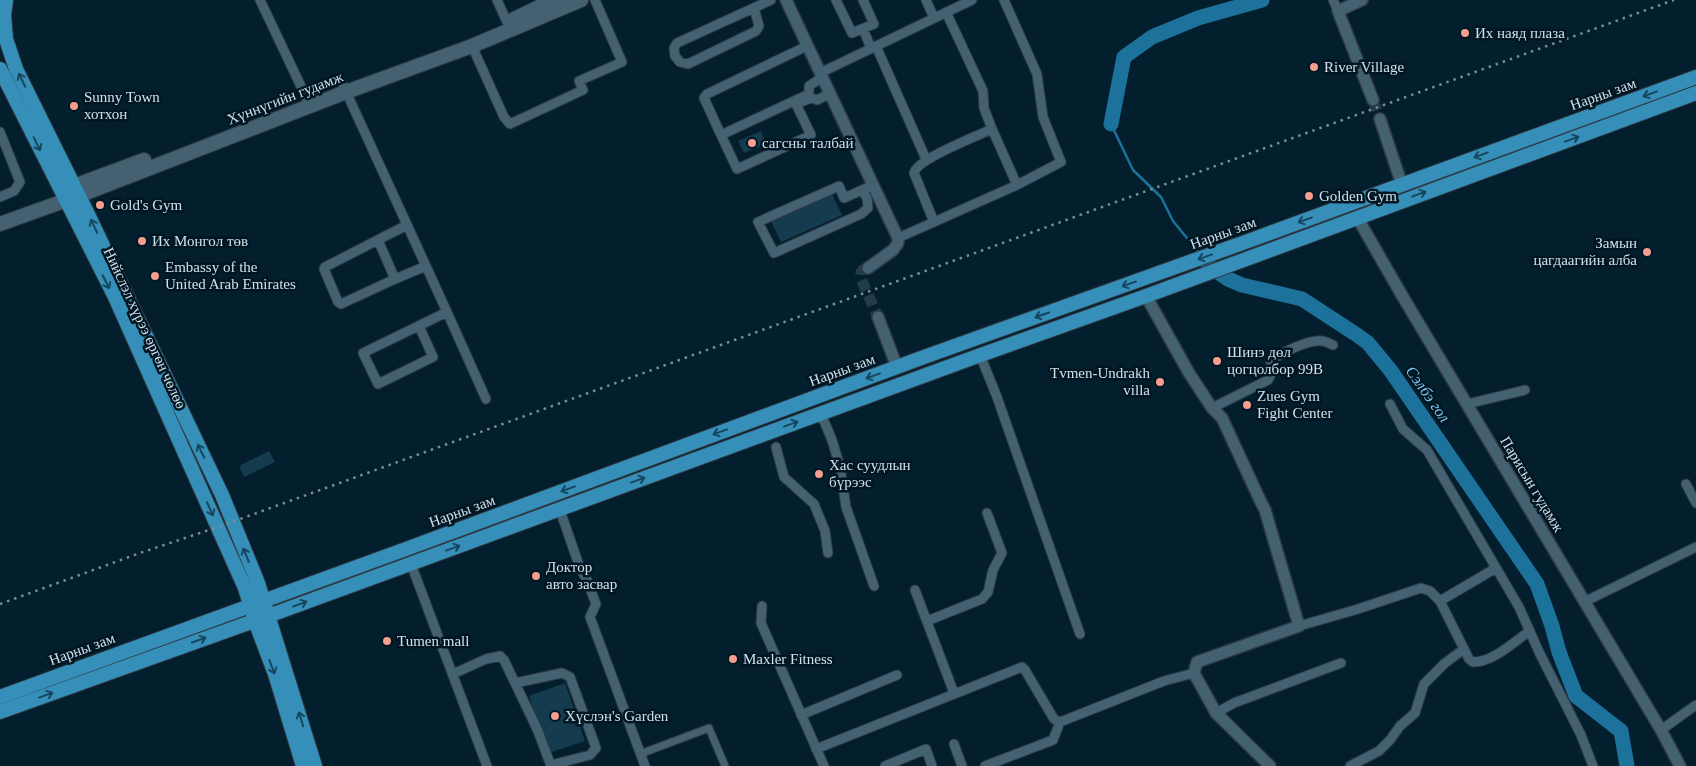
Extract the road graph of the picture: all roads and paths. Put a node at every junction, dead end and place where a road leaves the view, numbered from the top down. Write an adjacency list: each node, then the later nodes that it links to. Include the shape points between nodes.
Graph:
1 (6, 0): 46 (main road, Нийслэл хүрээ өргөн чөлөө, one-way to 1, via 6,39)
2 (260, 0): 31 (street)
3 (497, 0): 20 (street)
4 (554, 0): 20 (main road, Хүннүгийн гудамж)
5 (581, 0): 22 (main road, Хүннүгийн гудамж)
6 (595, 0): 22 (street, via 622,62 579,81 583,90 510,124)
7 (771, 0): 17 (street)
8 (786, 0): 23 (street)
9 (836, 0): 21 (street, via 852,33)
10 (863, 0): 21 (street, via 874,24)
11 (926, 0): 19 (street)
12 (972, 0): 15 (street)
13 (1004, 0): 43 (street, via 1037,74 1042,117 1061,162)
14 (1362, 0): 16 (street)
15 (956, 3): 18 (street)
16 (1335, 4): 32 (street)
17 (754, 8): 17 (street, via 677,43 675,56 688,64 756,31 759,26)
18 (946, 12): 19 (street); 34 (street, via 983,91 984,108)
19 (934, 18): 24 (street)
20 (507, 22): 28 (main road, Хүннүгийн гудамж)
21 (863, 29): 24 (street)
22 (472, 46): 28 (main road, Хүннүгийн гудамж)
23 (807, 46): 26 (street); 36 (street, via 707,94 704,98)
24 (874, 47): 26 (street); 41 (street)
25 (0, 69): 46 (main road, Нийслэл хүрээ өргөн чөлөө, one-way to 46)
26 (821, 76): 29 (street); 36 (street, via 808,86 809,94)
27 (1696, 77): 37 (main road, Нарны зам, one-way to 37)
28 (344, 89): 31 (main road, Хүннүгийн гудамж); 46 (main road, Хүннүгийн гудамж); 52 (street)
29 (828, 92): 36 (street, via 817,100 810,98 796,104 811,135 737,169); 42 (street)
30 (1696, 93): 39 (main road, Нарны зам, one-way to 30)
31 (307, 99): 46 (main road, Хүннүгийн гудамж)
32 (1374, 100)
33 (1380, 119): 44 (street)
34 (992, 129): 41 (street); 43 (street)
35 (0, 132): 47 (street, via 20,182 14,191)
36 (720, 135)
37 (1529, 137): 38 (main road, Нарны зам); 39 (main road, via 1528,146)
38 (1515, 143): 40 (main road, via 1522,148); 44 (main road, Нарны зам, one-way to 44)
39 (1538, 152): 40 (main road, Нарны зам)
40 (1520, 157): 49 (main road, Нарны зам, one-way to 40)
41 (926, 159): 50 (street, via 914,173)
42 (874, 185): 45 (street); 53 (street)
43 (1017, 185): 50 (street)
44 (1402, 185): 62 (main road, Нарны зам, one-way to 62)
45 (862, 190): 45 (street, via 868,208 861,214 774,253 758,222 839,186 844,198)
46 (69, 194): 48 (main road, Хүннүгийн гудамж); 51 (main road, Хүннүгийн гудамж); 85 (main road, Нийслэл хүрээ өргөн чөлөө, one-way to 46, via 222,495 84,206); 88 (main road, Нийслэл хүрээ өргөн чөлөө, one-way to 88)
47 (0, 197)
48 (0, 214)
49 (1357, 217): 58 (main road, Нарны зам); 69 (street, Парисын гудамж)
50 (934, 222): 53 (street)
51 (0, 224)
52 (407, 225): 54 (street); 55 (street)
53 (898, 238): 56 (street, via 893,250)
54 (378, 240): 57 (street); 57 (street, via 325,267 338,302 341,304)
55 (426, 266): 57 (street); 59 (street)
56 (868, 268)
57 (395, 279)
58 (1146, 296): 64 (main road, Нарны зам); 70 (street)
59 (447, 312): 61 (street); 67 (street)
60 (880, 316): 65 (street)
61 (418, 326): 61 (street, via 363,353 378,384 433,357)
62 (969, 341): 64 (main road, via 970,348); 65 (main road, Нарны зам)
63 (1333, 345): 70 (street, via 1314,341 1277,355 1271,362 1268,380)
64 (978, 356): 71 (main road, Нарны зам); 94 (street, via 998,397)
65 (900, 366): 73 (main road, Нарны зам, one-way to 73)
66 (1525, 390): 69 (street)
67 (486, 399)
68 (1390, 404): 82 (street, via 1403,429 1427,450)
69 (1467, 404): 87 (street, Парисын гудамж)
70 (1212, 408): 92 (street, via 1222,418 1265,510)
71 (817, 415): 75 (main road, Нарны зам, one-way to 71); 83 (street, via 824,421 832,440 846,506)
72 (776, 447): 80 (street, via 784,477 814,504 825,531)
73 (593, 480): 75 (main road, via 593,489); 85 (main road, Нарны зам, one-way to 85)
74 (1686, 484): 76 (street)
75 (599, 494): 81 (main road, Нарны зам, one-way to 75)
76 (1696, 503)
77 (987, 513): 91 (street, via 1002,553 993,570 988,592 978,601)
78 (562, 516): 111 (street, via 596,604 590,617)
79 (1696, 547): 87 (street)
80 (828, 553)
81 (411, 564): 90 (main road, Нарны зам, one-way to 81); 98 (street)
82 (1496, 568): 86 (street); 93 (street)
83 (874, 586)
84 (914, 590): 91 (street)
85 (263, 601): 88 (main road, Нарны зам); 90 (main road, Нийслэл хүрээ өргөн чөлөө)
86 (1440, 601): 92 (street, via 1430,591 1421,588); 95 (street)
87 (1584, 602): 108 (street, Парисын гудамж)
88 (250, 605): 90 (main road, Нийслэл хүрээ өргөн чөлөө); 102 (main road, Нарны зам)
89 (762, 606): 106 (street, via 761,622)
90 (261, 619): 104 (main road, Нарны зам, one-way to 90); 112 (main road, one-way to 112); 113 (main road, one-way to 90)
91 (927, 622): 101 (street)
92 (1299, 626): 97 (street, via 1197,662)
93 (1530, 630): 95 (street, via 1480,662 1472,662); 125 (street)
94 (1080, 634)
95 (1464, 649): 124 (street, via 1424,684 1415,713 1390,740 1379,751)
96 (1341, 663): 105 (street, via 1234,703)
97 (1194, 672): 105 (street); 107 (street)
98 (453, 674): 100 (street, via 500,656); 114 (street)
99 (897, 675): 106 (street)
100 (515, 683): 115 (street); 115 (street, via 562,673 570,677 596,748 590,755)
101 (954, 693): 107 (street, via 1022,667 1054,719); 110 (street)
102 (0, 697)
103 (1696, 705): 108 (street)
104 (0, 712)
105 (1216, 713): 123 (street)
106 (801, 715): 110 (street)
107 (1060, 722): 122 (street, via 1053,740)
108 (1661, 730): 126 (street, Парисын гудамж)
109 (954, 744): 121 (street)
110 (816, 749): 118 (street)
111 (640, 754): 116 (street); 117 (street, via 709,728)
112 (303, 766)
113 (315, 766)
114 (487, 766)
115 (552, 766)
116 (645, 766)
117 (725, 766)
118 (824, 766)
119 (885, 766): 120 (street, via 926,749)
120 (932, 766)
121 (962, 766)
122 (985, 766)
123 (1270, 766)
124 (1350, 766)
125 (1593, 766)
126 (1680, 766)

